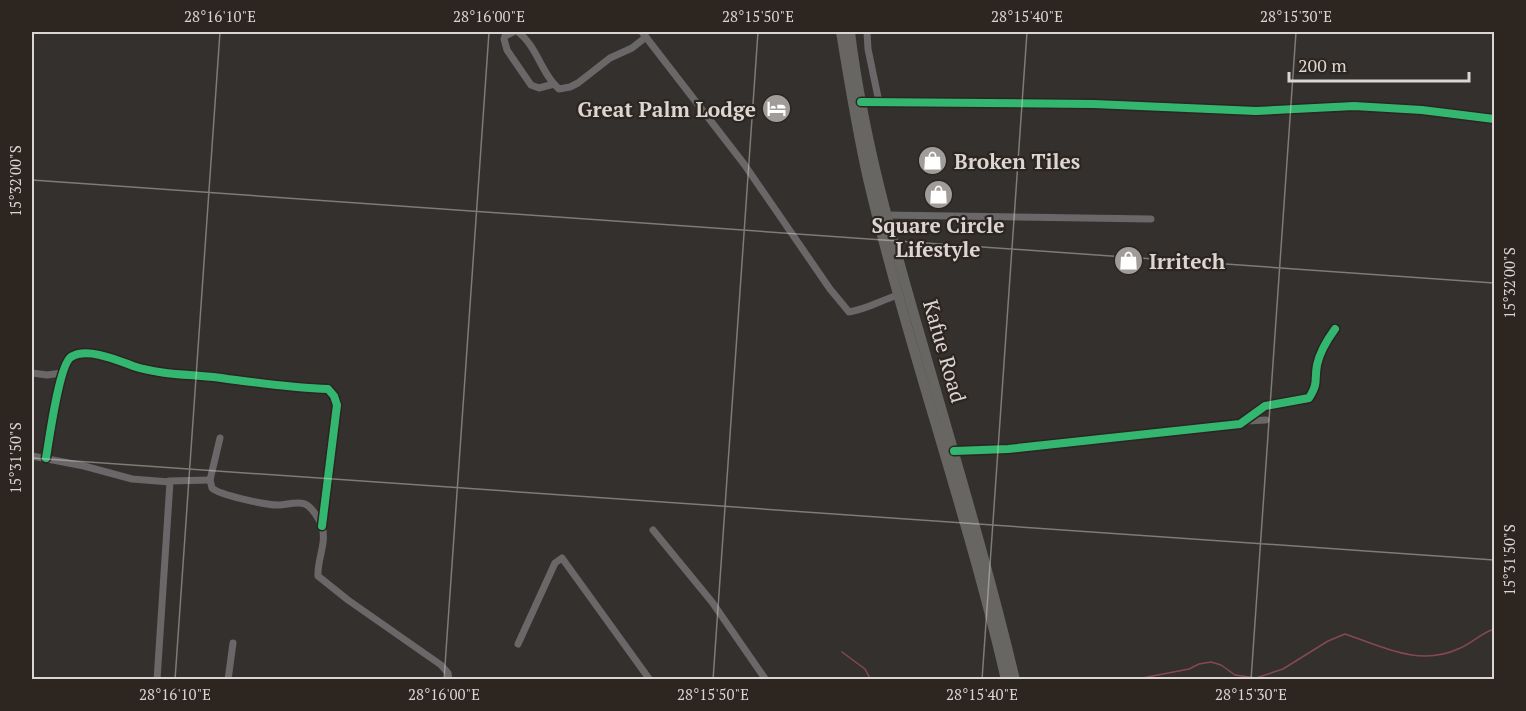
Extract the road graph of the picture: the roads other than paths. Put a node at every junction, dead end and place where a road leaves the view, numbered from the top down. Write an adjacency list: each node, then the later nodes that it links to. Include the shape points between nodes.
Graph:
1 (513, 32): 7 (street, via 505,36 504,44 531,85 539,88)
2 (518, 32): 7 (street, via 531,45)
3 (841, 32): 13 (highway, Kafue Road, via 868,180)
4 (850, 32): 8 (highway, Kafue Road)
5 (867, 32): 9 (street)
6 (644, 34): 7 (street, via 632,48 610,58 570,87 559,89); 13 (street, via 744,164 849,312)
7 (554, 84)
8 (861, 102): 9 (street); 11 (highway, Kafue Road)
9 (879, 102): 10 (street, via 1256,111 1354,106)
10 (1494, 119)
11 (886, 215): 12 (street); 20 (highway, Kafue Road)
12 (1151, 219)
13 (898, 295): 35 (highway, Kafue Road)
14 (1335, 329): 18 (street, via 1324,345 1316,385 1309,398 1265,406)
15 (32, 372): 16 (street)
16 (62, 373): 22 (street); 25 (street, via 69,358 92,354 135,367 186,375 328,389 337,405)
17 (1266, 420): 18 (street)
18 (1246, 421): 20 (street, via 1008,449)
19 (220, 438): 23 (street)
20 (954, 451): 36 (highway, Kafue Road)
21 (32, 456): 22 (street)
22 (46, 458): 24 (street, via 132,478)
23 (210, 480): 24 (street); 25 (street, via 214,491 230,497 274,505 306,504)
24 (169, 481): 30 (street)
25 (321, 526): 29 (street, via 319,577 441,665)
26 (653, 530): 34 (street, via 712,602)
27 (233, 643): 31 (street)
28 (518, 644): 33 (street, via 555,563 562,558)
29 (448, 676): 32 (street)
30 (157, 680)
31 (228, 680)
32 (457, 680)
33 (650, 680)
34 (766, 680)
35 (1006, 680)
36 (1015, 680)

